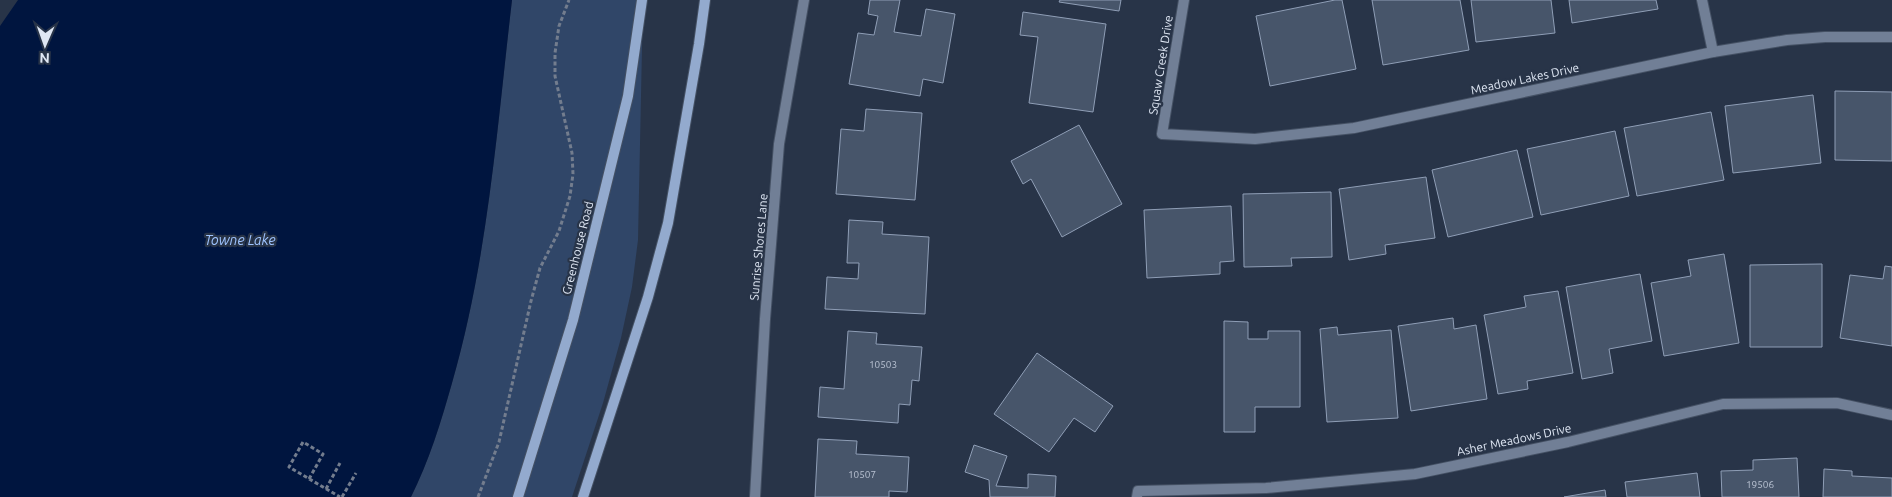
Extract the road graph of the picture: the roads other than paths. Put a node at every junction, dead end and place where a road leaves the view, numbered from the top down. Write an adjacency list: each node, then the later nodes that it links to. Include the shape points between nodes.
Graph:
1 (642, 0): 11 (main road, Greenhouse Road, via 628,96 575,311)
2 (705, 0): 12 (main road, via 668,223 648,297)
3 (804, 0): 13 (street, Sunrise Shores Lane, via 779,144)
4 (1184, 0): 8 (street, Squaw Creek Drive)
5 (1702, 0): 7 (street)
6 (1892, 37): 7 (street, Meadow Lakes Drive, via 1787,40)
7 (1713, 52): 8 (street, Meadow Lakes Drive, via 1354,128 1255,139)
8 (1162, 134)
9 (1892, 415): 10 (street, Asher Meadows Drive, via 1837,403 1723,404 1568,442 1415,474 1266,488)
10 (1138, 494)
11 (518, 497)
12 (583, 497)
13 (755, 497)

